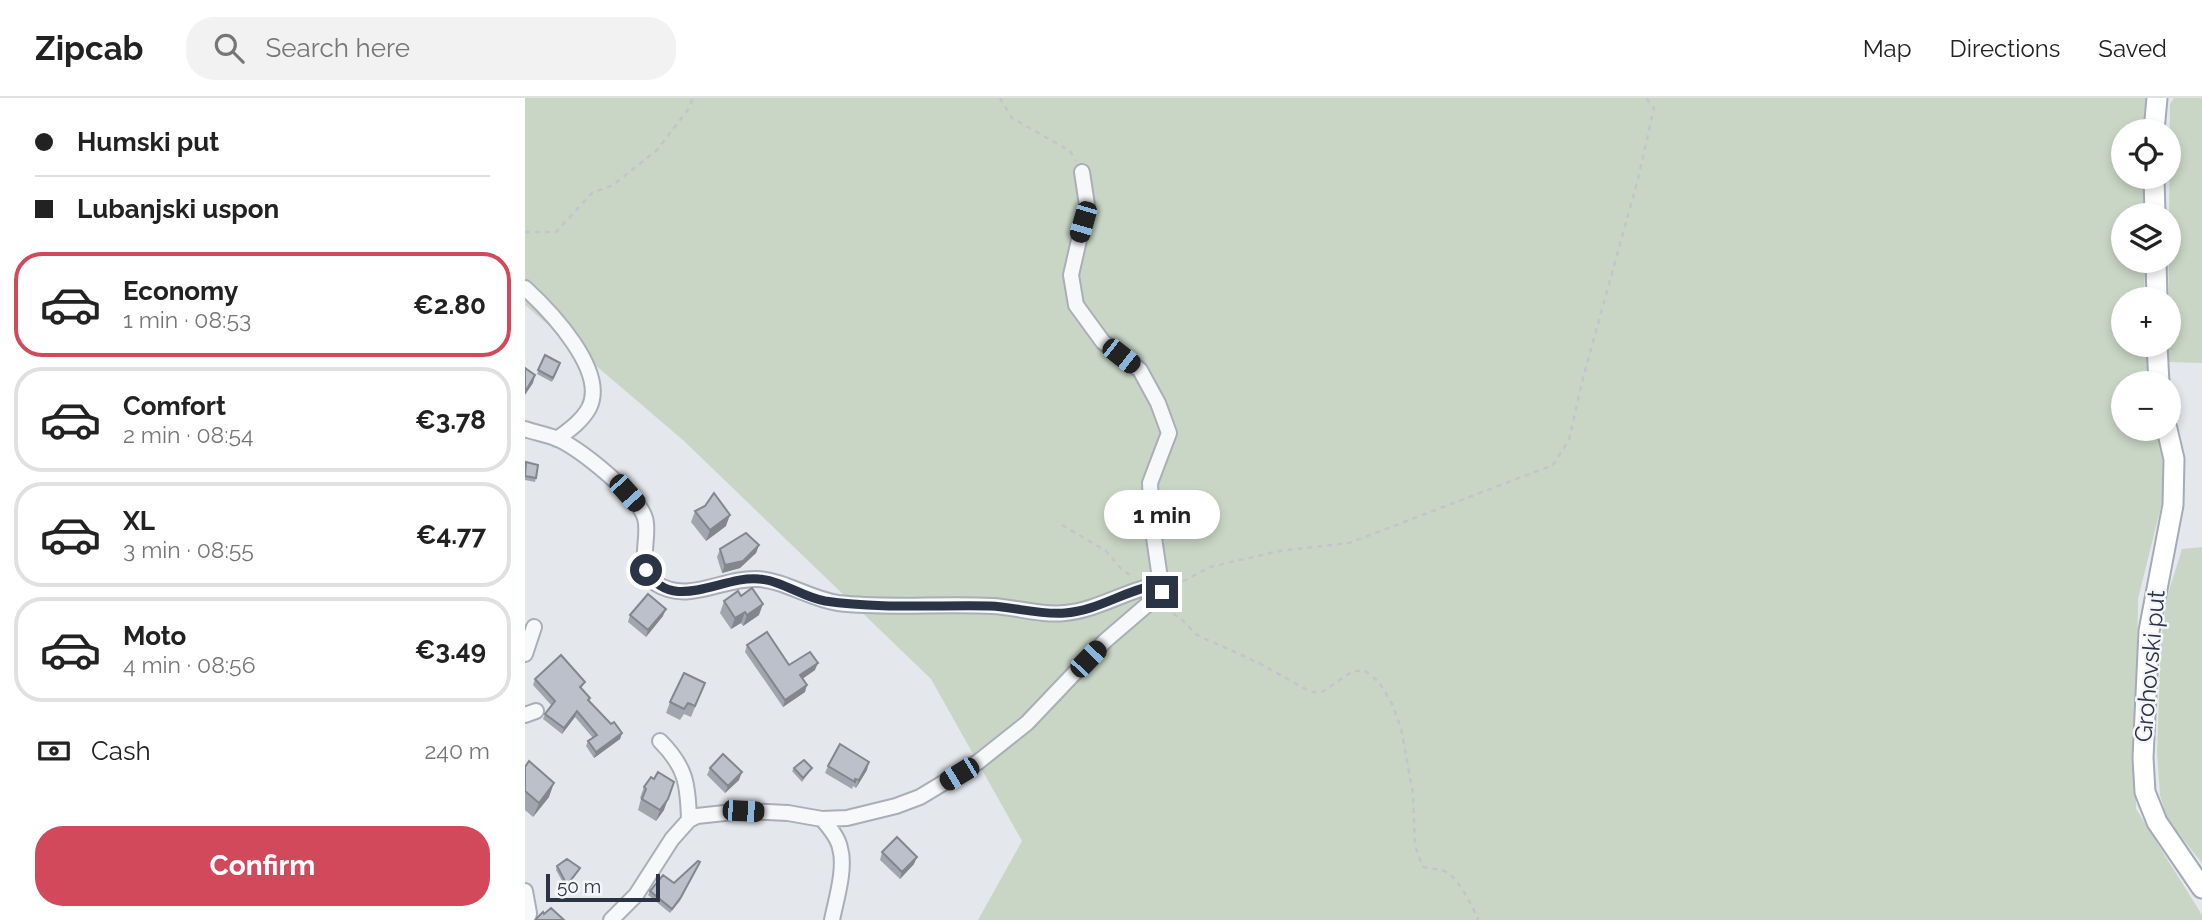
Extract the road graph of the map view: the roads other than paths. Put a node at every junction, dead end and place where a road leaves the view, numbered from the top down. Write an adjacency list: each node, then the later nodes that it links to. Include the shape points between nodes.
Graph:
1 (2157, 98): 2 (main road)
2 (2155, 119)
3 (1082, 172): 8 (street, via 1087,205 1071,275 1076,305 1103,342 1140,370 1169,433 1150,483)
4 (525, 288): 6 (street, via 568,335 591,380 589,408)
5 (525, 429): 6 (street)
6 (557, 439): 8 (street, via 584,453 640,508 648,528 646,570 652,581 674,592 750,579 843,603 993,606 1063,614 1132,590)
7 (2170, 441): 14 (main road, Grohovski put, via 2173,505 2148,631 2144,781 2157,822)
8 (1155, 593): 12 (street, via 1027,723 978,762 896,806)
9 (534, 627): 10 (street)
10 (525, 654)
11 (660, 741): 13 (street, via 685,777)
12 (823, 819): 13 (street, via 743,811); 18 (street, via 841,848)
13 (689, 820): 17 (street, via 636,895)
14 (2202, 888)
15 (525, 891): 16 (street)
16 (528, 920)
17 (611, 920)
18 (832, 920)

